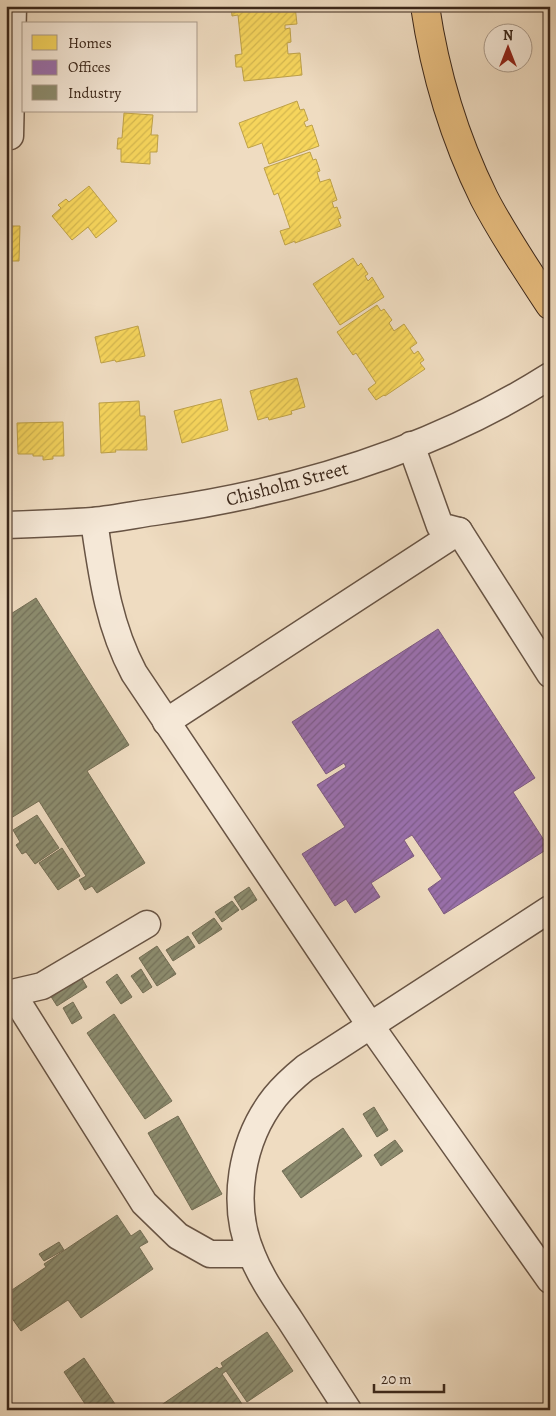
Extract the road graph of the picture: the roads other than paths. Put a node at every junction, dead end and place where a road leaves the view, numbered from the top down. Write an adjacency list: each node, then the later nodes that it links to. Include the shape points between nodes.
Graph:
1 (13, 6): 3 (street)
2 (425, 6): 4 (main road, via 438,76 465,157 508,240)
3 (10, 136)
4 (550, 305)
5 (550, 376): 6 (street, Chisholm Street, via 494,408)
6 (411, 445): 7 (street, Chisholm Street, via 353,467 260,494); 9 (street, via 440,526)
7 (94, 521): 8 (street, Chisholm Street); 11 (street, via 115,631 134,673)
8 (6, 525)
9 (459, 531): 10 (street); 11 (street)
10 (550, 674)
11 (166, 722): 15 (street)
12 (550, 909): 15 (street)
13 (147, 924): 14 (street, via 42,986)
14 (9, 993): 16 (street, via 144,1203 178,1236 210,1254)
15 (370, 1025): 16 (street, via 289,1081 263,1115 249,1146 242,1174 242,1214); 17 (street)
16 (251, 1254): 18 (street, via 270,1290)
17 (550, 1280)
18 (348, 1410)

